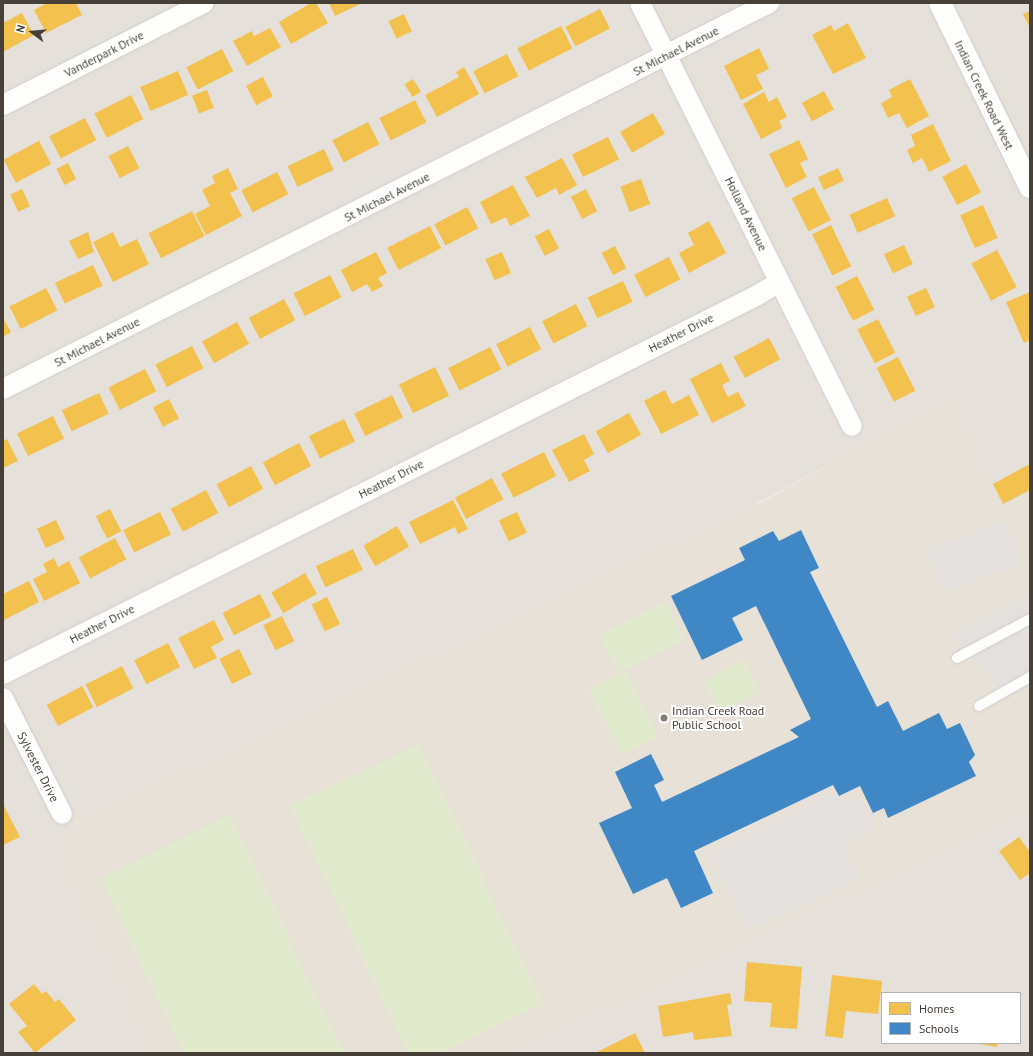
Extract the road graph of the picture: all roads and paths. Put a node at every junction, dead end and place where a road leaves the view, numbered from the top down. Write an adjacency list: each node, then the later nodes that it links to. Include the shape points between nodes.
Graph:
1 (204, 3): 6 (street, Vanderpark Drive)
2 (640, 3): 5 (street, Holland Avenue)
3 (769, 3): 5 (street, St Michael Avenue)
4 (940, 3): 7 (street, Indian Creek Road West)
5 (667, 56): 8 (street, Holland Avenue); 9 (street, St Michael Avenue)
6 (3, 106)
7 (1030, 187)
8 (779, 282): 10 (street, Holland Avenue); 13 (street, Heather Drive, via 756,296)
9 (3, 389)
10 (852, 426)
11 (1030, 619): 12 (lane)
12 (957, 658)
13 (3, 674)
14 (1030, 677): 16 (lane)
15 (3, 698): 17 (street, Sylvester Drive)
16 (979, 706)
17 (62, 814)

